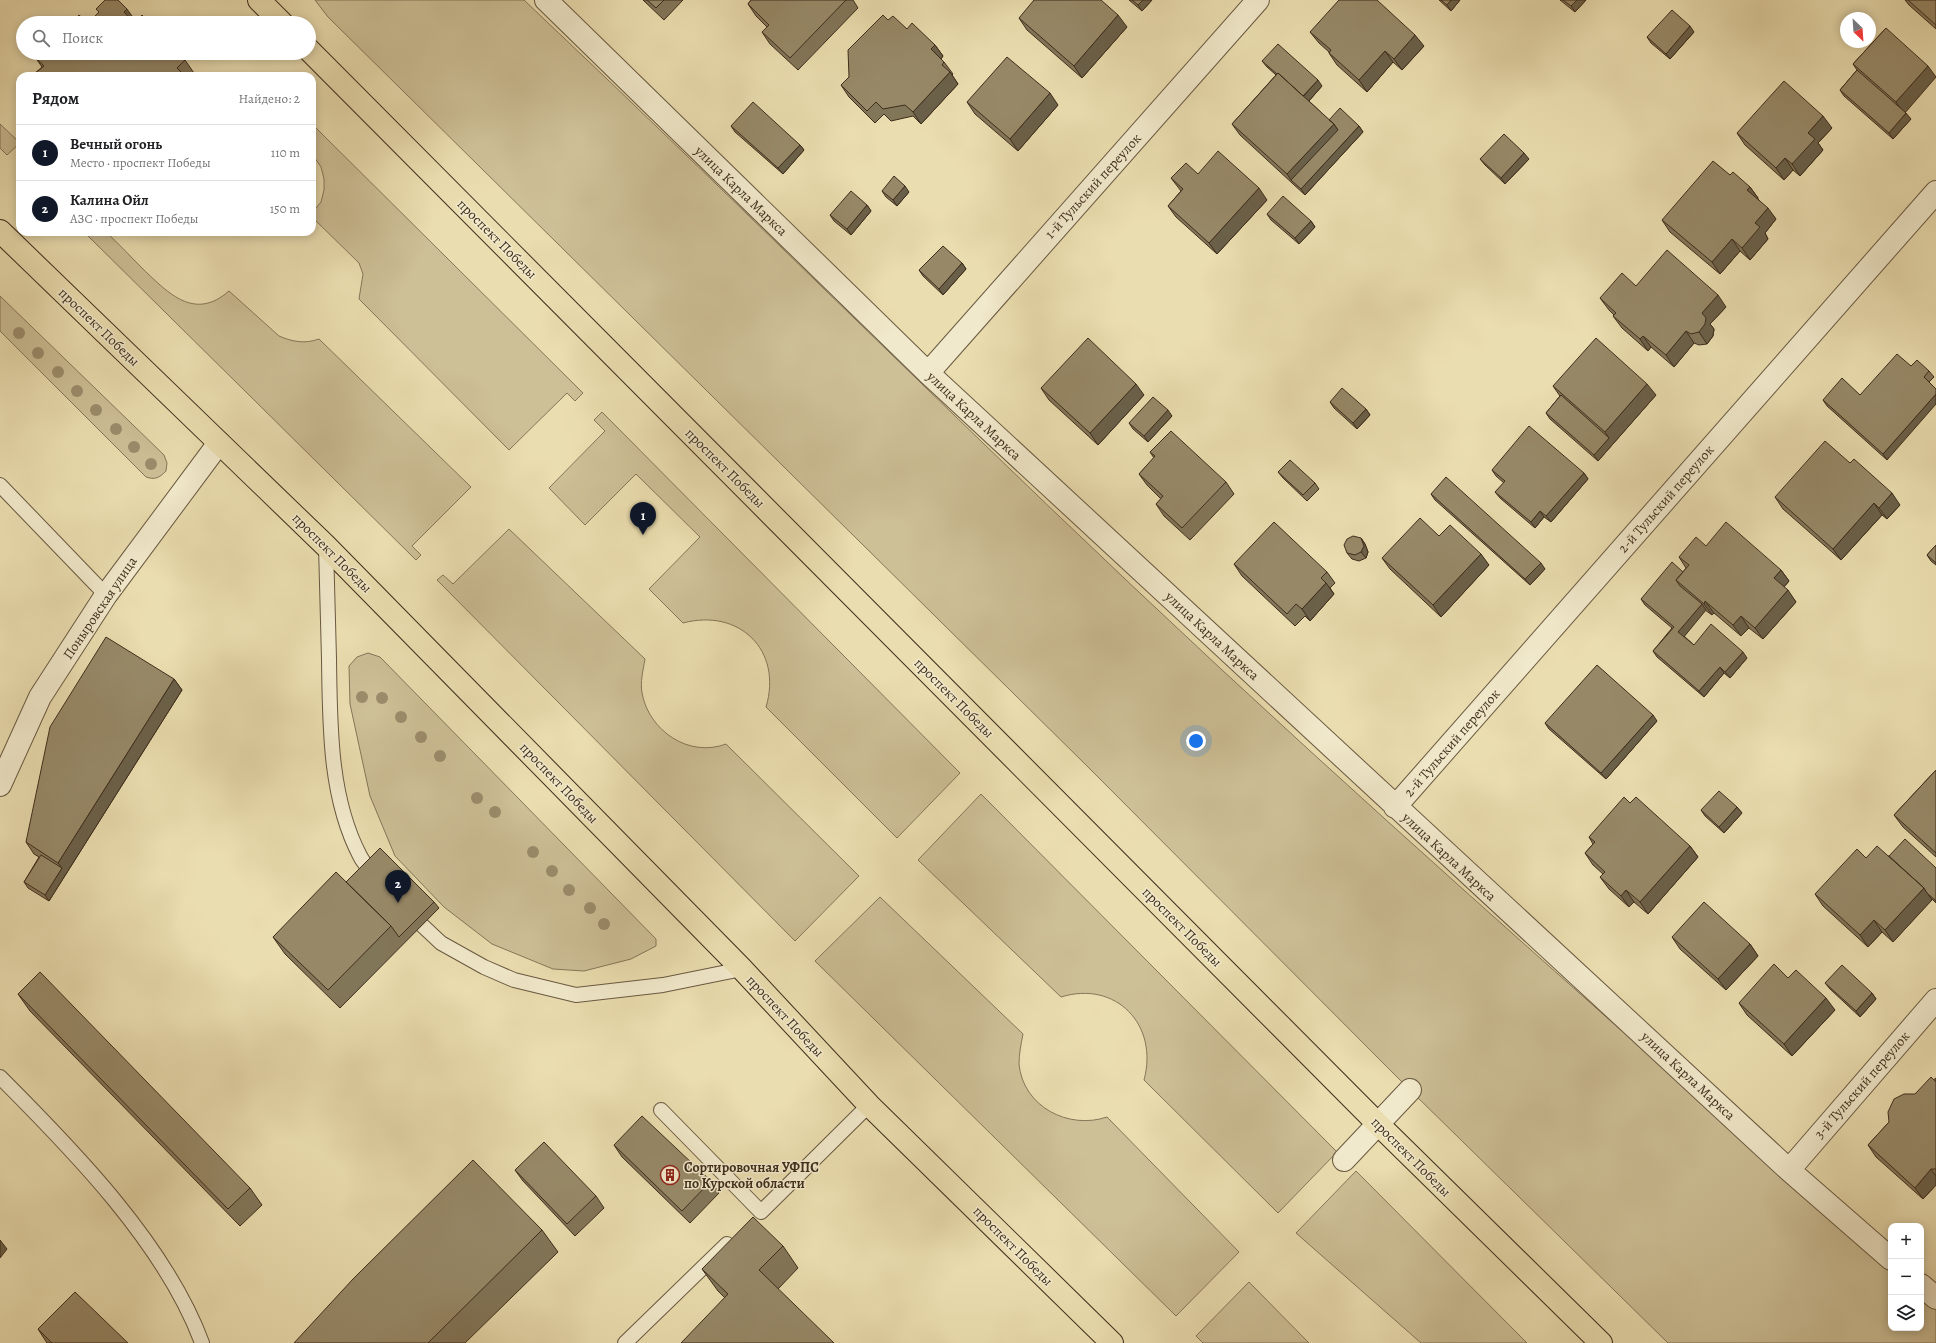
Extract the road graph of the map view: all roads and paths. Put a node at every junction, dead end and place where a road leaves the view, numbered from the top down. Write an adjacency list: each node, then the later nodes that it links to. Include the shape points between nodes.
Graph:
1 (259, 0): 4 (main road)
2 (546, 0): 8 (street, улица Карла Маркса)
3 (1258, 0): 8 (street, 1-й Тульский переулок)
4 (275, 16)
5 (316, 57): 23 (main road, проспект Победы)
6 (1936, 192): 14 (street, 2-й Тульский переулок)
7 (0, 231): 9 (main road, проспект Победы)
8 (928, 373): 14 (street, улица Карла Маркса)
9 (219, 443): 11 (main road, проспект Победы); 12 (street, Поныровская улица)
10 (0, 485): 12 (lane)
11 (326, 546): 15 (lane, via 330,714 334,764 350,835 360,858); 17 (main road, проспект Победы)
12 (106, 595): 13 (street, Поныровская улица, via 40,697)
13 (0, 784)
14 (1395, 807): 25 (street, улица Карла Маркса)
15 (384, 886)
16 (398, 903): 17 (lane, via 441,943 484,967 514,980 576,995 662,985)
17 (742, 969): 21 (main road, проспект Победы)
18 (1936, 1000): 25 (street, 3-й Тульский переулок)
19 (0, 1077): 32 (lane, via 76,1157 128,1217 171,1279 194,1320)
20 (1410, 1090): 23 (street)
21 (869, 1105): 26 (lane); 34 (main road, проспект Победы)
22 (661, 1110): 26 (lane)
23 (1378, 1123): 24 (street); 35 (main road, проспект Победы)
24 (1344, 1160)
25 (1789, 1170): 29 (street, улица Карла Маркса)
26 (760, 1212): 27 (lane)
27 (749, 1223)
28 (738, 1234): 33 (lane)
29 (1888, 1256)
30 (1924, 1288): 31 (street)
31 (1936, 1298)
32 (202, 1343)
33 (625, 1343)
34 (1112, 1343)
35 (1601, 1343)

